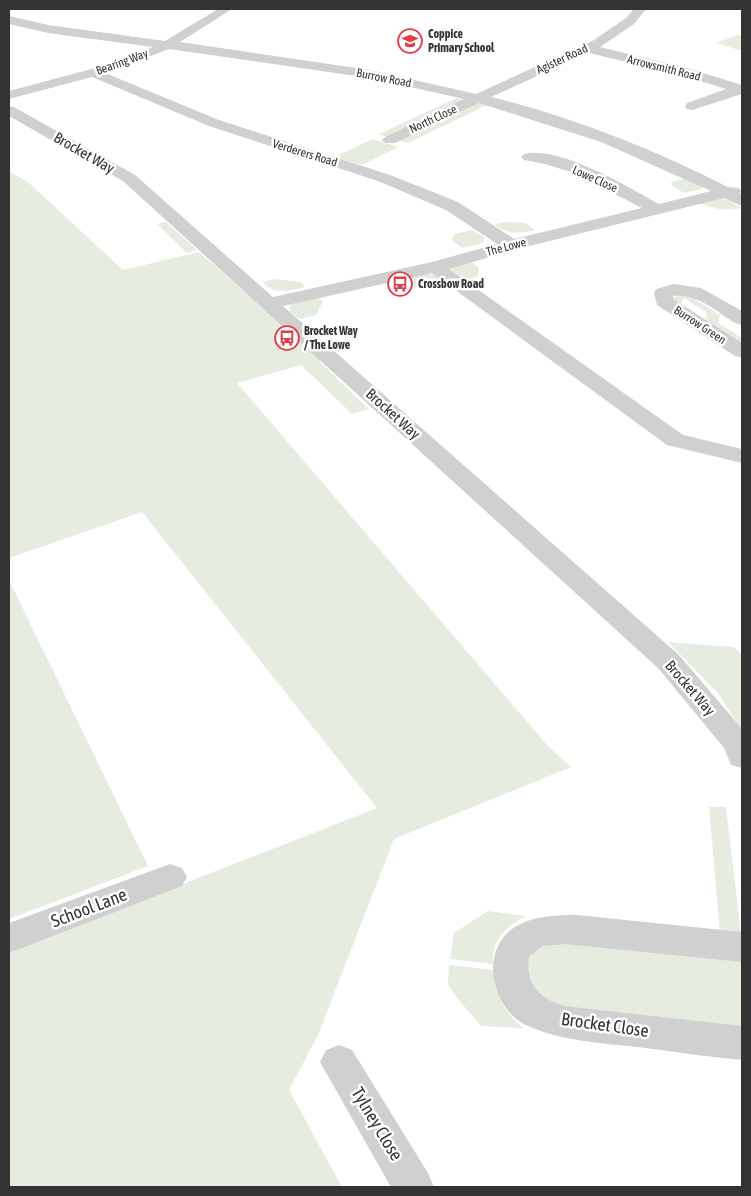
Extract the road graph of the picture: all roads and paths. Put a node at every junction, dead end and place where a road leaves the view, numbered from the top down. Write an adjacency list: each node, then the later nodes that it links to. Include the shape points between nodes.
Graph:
1 (226, 9): 4 (street, Bearing Way)
2 (640, 9): 5 (street, Agister Road, via 618,31)
3 (9, 20): 4 (street, Burrow Road, via 48,29)
4 (166, 46): 6 (street, Bearing Way); 9 (street, Burrow Road, via 322,67)
5 (586, 48): 7 (street, Arrowsmith Road, via 682,71); 9 (street, Agister Road)
6 (93, 73): 8 (street, Bearing Way); 16 (street, Verderers Road, via 214,123 384,178 452,206)
7 (741, 90): 10 (street)
8 (9, 95)
9 (477, 99): 12 (street, North Close); 14 (street, Burrow Road, via 559,122 650,156)
10 (692, 106)
11 (9, 110): 18 (street, Brocket Way, via 129,178)
12 (390, 140)
13 (529, 157): 15 (street, Lowe Close, via 544,158)
14 (737, 194): 15 (street, The Lowe)
15 (658, 210): 16 (street, The Lowe)
16 (511, 245): 17 (street, The Lowe)
17 (435, 267): 18 (street, The Lowe); 21 (street, via 675,440 706,450)
18 (270, 303): 22 (street, Brocket Way, via 669,662 738,744)
19 (742, 319): 20 (street, Burrow Green, via 688,289 675,288 663,293 664,301)
20 (742, 352)
21 (742, 456)
22 (742, 757)
23 (170, 877): 24 (street, School Lane)
24 (9, 938)
25 (742, 947): 26 (street, Brocket Close, via 551,929 530,936 516,947 509,965 513,987 526,1005 543,1015 564,1022)
26 (742, 1043)
27 (339, 1062): 28 (street, Tylney Close)
28 (414, 1187)

